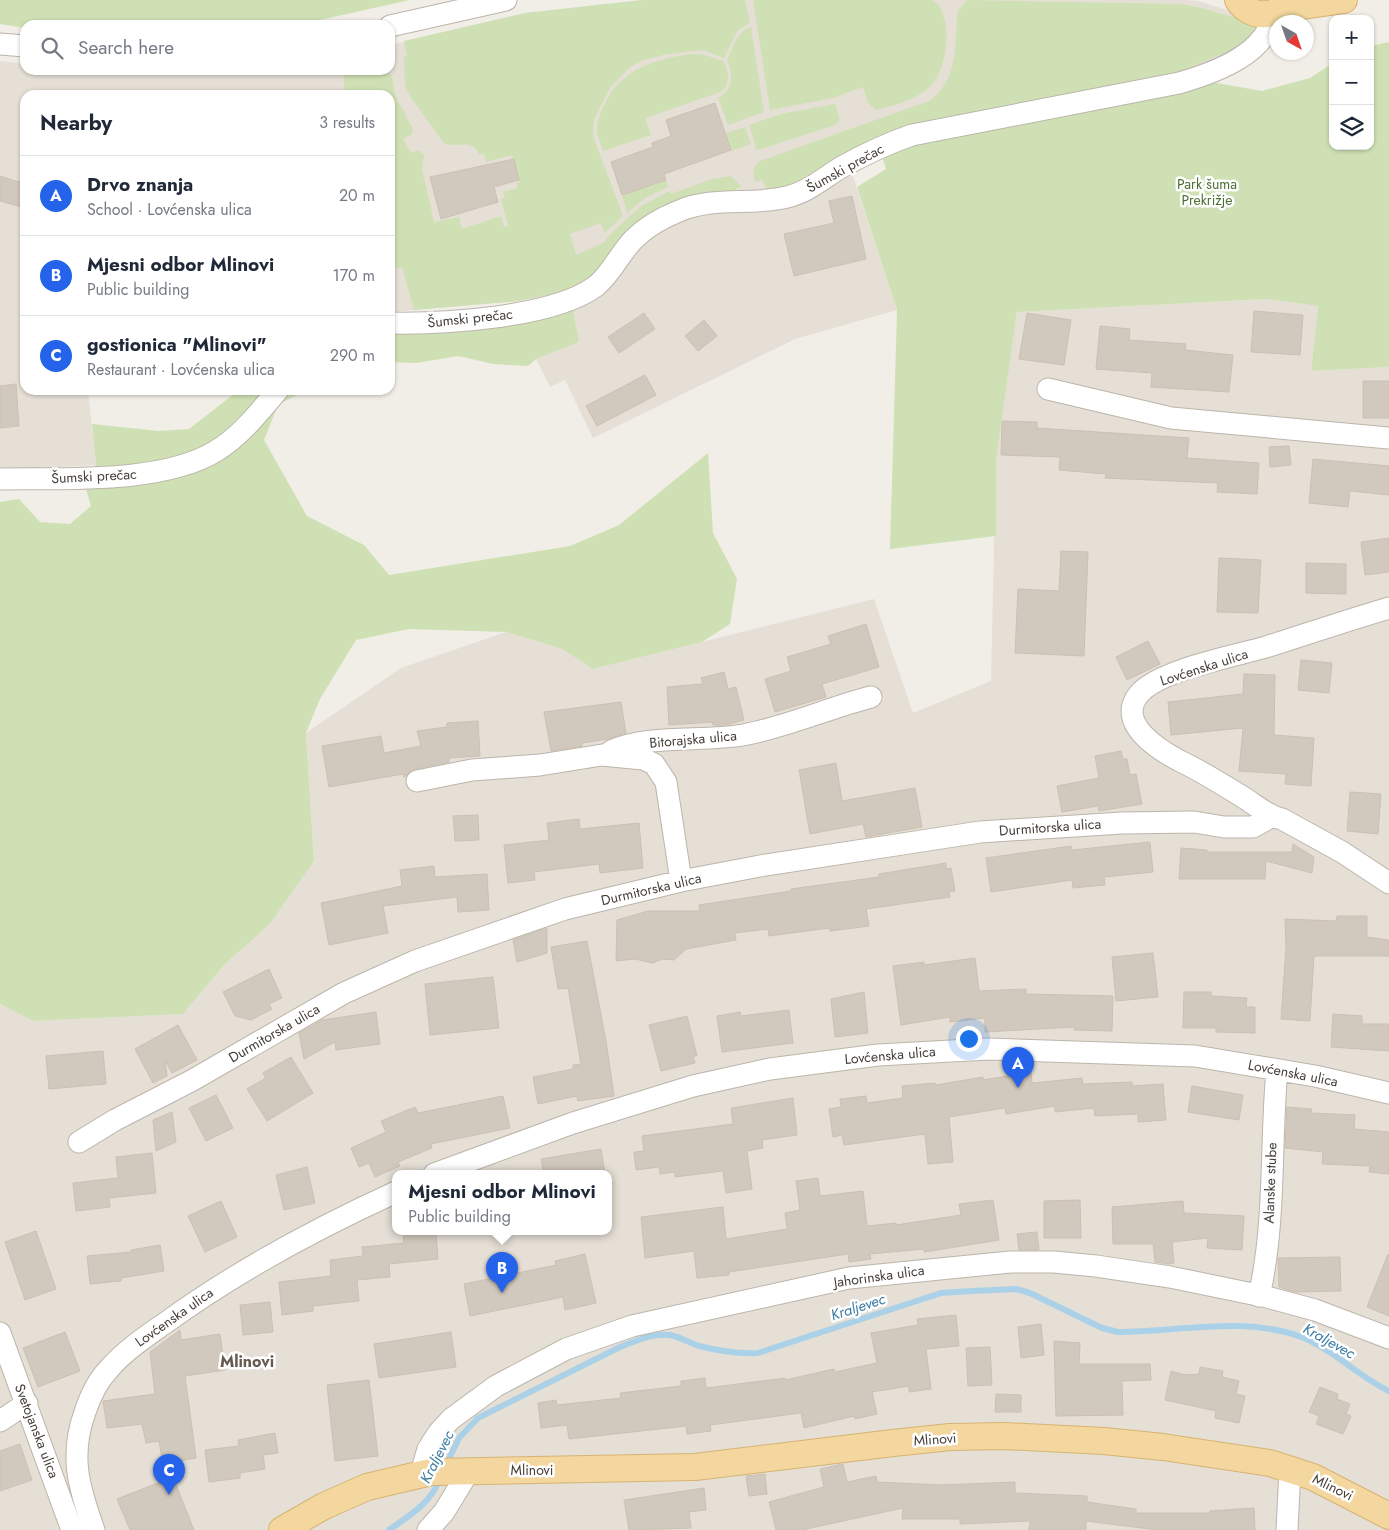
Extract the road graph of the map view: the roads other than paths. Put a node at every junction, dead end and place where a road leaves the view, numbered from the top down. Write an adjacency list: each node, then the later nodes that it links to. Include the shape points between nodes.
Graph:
1 (506, 0): 5 (street)
2 (1344, 0): 4 (main road)
3 (1237, 3): 4 (main road, via 1255,14)
4 (1282, 7): 8 (street, Šumski prečac, via 1266,35 1253,48 1208,75 912,135 878,147 838,169 815,187 787,197 699,205 680,210 634,239 595,286 561,303 514,314 434,324)
5 (395, 25)
6 (0, 44): 7 (street)
7 (20, 46)
8 (395, 323)
9 (1048, 389): 11 (street, via 1171,418)
10 (274, 395): 12 (street, Šumski prečac, via 218,450 176,468 107,476)
11 (1389, 438)
12 (0, 479)
13 (1389, 608): 17 (street, Lovćenska ulica, via 1248,653 1195,666 1150,684 1135,701 1134,718 1146,740)
14 (871, 696): 15 (street, Bitorajska ulica, via 767,730 714,739 636,744)
15 (602, 755): 16 (street, Bitorajska ulica, via 540,765 466,771); 18 (street, Bitorajska ulica, via 643,759 661,772 669,794 672,836)
16 (418, 781)
17 (1271, 817): 18 (street, Durmitorska ulica, via 1253,827 1194,822 1114,823 980,832); 19 (street, Lovćenska ulica, via 1282,819 1312,835)
18 (681, 881): 22 (street, Durmitorska ulica, via 565,909 415,961 317,1008)
19 (1389, 883)
20 (1277, 1070): 21 (street, Lovćenska ulica); 23 (street, Lovćenska ulica, via 1230,1060 1150,1053 988,1048 878,1055 770,1069 693,1086 573,1123); 25 (street, Alanske stube, via 1268,1253)
21 (1389, 1093)
22 (79, 1142)
23 (445, 1170)
24 (392, 1194): 35 (street, Lovćenska ulica, via 227,1280 135,1345 107,1370 85,1412 76,1451 78,1481)
25 (1259, 1296): 27 (street, Jahorinska ulica, via 1315,1310); 31 (street, Jahorinska ulica, via 1141,1272 1054,1262 957,1266 849,1278 789,1290 632,1326 566,1350 531,1367 496,1386 438,1432 428,1449)
26 (0, 1333): 28 (street, Svetojanska ulica)
27 (1389, 1338)
28 (27, 1403): 29 (street); 34 (street, Svetojanska ulica)
29 (0, 1421)
30 (1290, 1469): 31 (main road, Mlinovi, via 1245,1458 1163,1447 996,1436 893,1443 695,1468); 32 (main road, Mlinovi, via 1337,1488); 37 (street)
31 (444, 1472): 33 (main road, Mlinovi, via 367,1487); 36 (street, via 444,1512)
32 (1389, 1516)
33 (294, 1527)
34 (72, 1530)
35 (94, 1530)
36 (428, 1530)
37 (1287, 1530)

